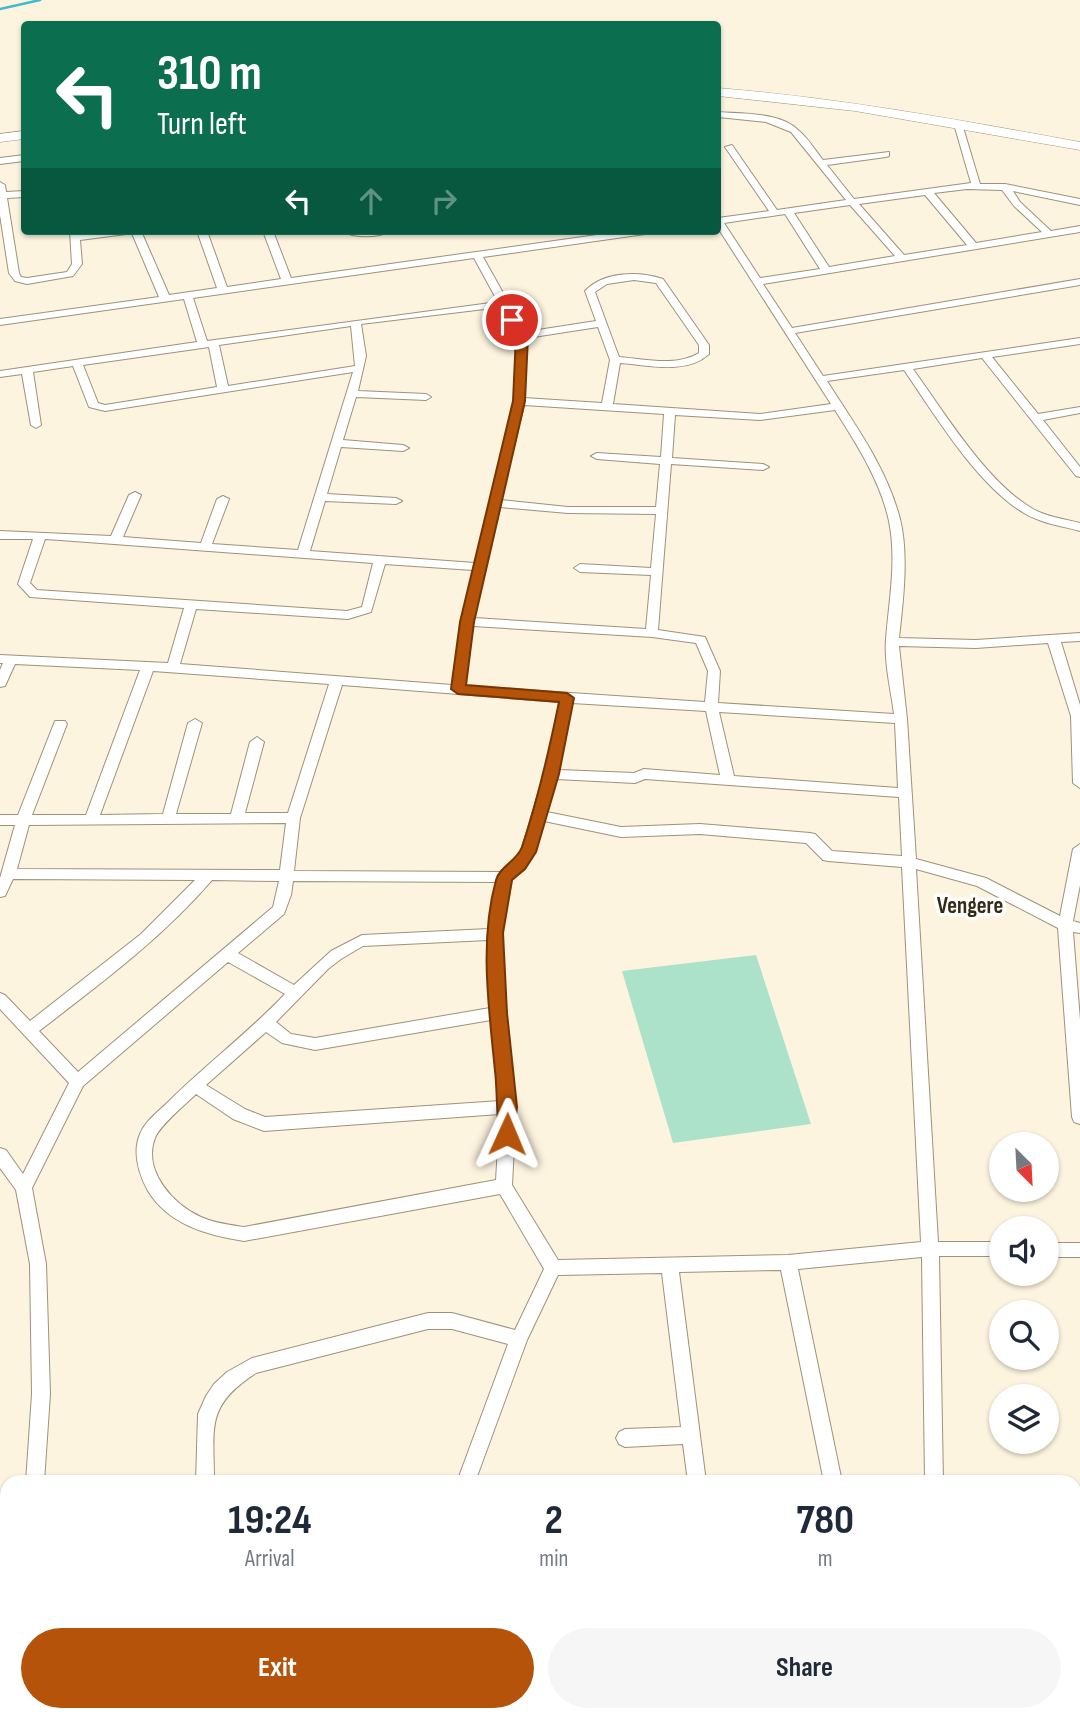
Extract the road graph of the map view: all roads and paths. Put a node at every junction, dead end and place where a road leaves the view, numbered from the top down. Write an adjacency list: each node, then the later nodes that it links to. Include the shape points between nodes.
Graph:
1 (721, 92): 3 (main road, via 837,104)
2 (721, 115): 11 (street, via 783,123)
3 (958, 124): 6 (main road); 12 (street)
4 (21, 135): 5 (main road)
5 (0, 138)
6 (1080, 146)
7 (729, 147): 19 (street)
8 (886, 154): 11 (street)
9 (21, 158): 10 (street)
10 (0, 161)
11 (821, 163): 17 (street)
12 (976, 186): 13 (street); 15 (street)
13 (1004, 187): 18 (street); 23 (street)
14 (1, 190): 16 (street); 24 (street, via 18,279 70,274 77,264)
15 (927, 191): 17 (street); 31 (street)
16 (21, 193)
17 (851, 201): 19 (street); 33 (street)
18 (1080, 202)
19 (781, 211): 20 (street); 34 (street)
20 (721, 220)
21 (721, 225): 36 (street)
22 (1080, 229): 23 (street)
23 (1049, 234): 31 (street)
24 (76, 235)
25 (138, 235): 40 (street)
26 (203, 235): 38 (street)
27 (270, 235): 35 (street)
28 (555, 235): 30 (street)
29 (618, 235): 30 (street)
30 (561, 244): 32 (street)
31 (973, 246): 33 (street)
32 (477, 255): 35 (street); 41 (street)
33 (902, 258): 34 (street)
34 (826, 270): 36 (street)
35 (287, 281): 38 (street)
36 (756, 282): 45 (street)
37 (1080, 282): 45 (street)
38 (223, 290): 39 (street)
39 (188, 297): 40 (street); 48 (street)
40 (165, 298): 42 (street)
41 (503, 304): 43 (street); 46 (street)
42 (0, 322)
43 (356, 322): 48 (street); 53 (street)
44 (601, 323): 46 (street); 50 (street); 50 (street, via 590,290 593,286 653,278 660,281 704,345 704,354 684,363)
45 (790, 331): 56 (street)
46 (522, 336): 60 (street)
47 (1080, 341): 49 (street)
48 (208, 344): 51 (street); 57 (street)
49 (986, 356): 52 (street); 65 (street)
50 (615, 360): 61 (street)
51 (77, 363): 54 (street); 57 (street, via 93,405 99,407)
52 (906, 366): 56 (street); 79 (street, via 1001,488 1028,511)
53 (360, 368): 57 (street); 58 (street)
54 (27, 370): 55 (street); 66 (street)
55 (0, 374)
56 (821, 379): 62 (street)
57 (223, 389)
58 (354, 394): 59 (street); 67 (street)
59 (426, 397)
60 (519, 401): 61 (street); 77 (street)
61 (607, 407): 63 (street)
62 (836, 407): 63 (street, via 760,417); 94 (street, via 870,457 895,522 899,585)
63 (670, 411): 70 (street)
64 (1080, 411): 65 (street)
65 (1036, 418): 72 (street)
66 (36, 425)
67 (338, 443): 68 (street); 74 (street)
68 (403, 448)
69 (597, 456): 70 (street)
70 (666, 461): 71 (street); 78 (street)
71 (763, 467)
72 (1079, 471)
73 (135, 495): 82 (street)
74 (321, 497): 76 (street); 84 (street)
75 (223, 499): 83 (street)
76 (396, 501)
77 (495, 503): 78 (street, via 568,510); 86 (street)
78 (662, 510): 88 (street)
79 (1080, 527)
80 (0, 535): 81 (street)
81 (40, 536): 82 (street); 89 (street, via 24,584 34,594)
82 (115, 541): 83 (street)
83 (205, 547): 84 (street)
84 (303, 554): 85 (street)
85 (380, 559): 86 (street); 89 (street, via 367,609 356,613)
86 (480, 567): 90 (street)
87 (580, 568): 88 (street)
88 (657, 572): 91 (street)
89 (191, 603): 97 (street)
90 (467, 622): 91 (street); 100 (street)
91 (652, 633): 102 (street, via 701,640 714,671)
92 (1080, 637): 93 (street)
93 (1053, 638): 94 (street); 103 (street)
94 (892, 642): 104 (street)
95 (5, 660): 96 (street); 99 (street)
96 (148, 666): 97 (street); 118 (street)
97 (173, 668): 98 (street)
98 (337, 680): 100 (street); 114 (street)
99 (0, 683)
100 (458, 689): 101 (street)
101 (567, 698): 102 (street); 108 (street)
102 (711, 706): 104 (street); 109 (street)
103 (1078, 716): 110 (street)
104 (901, 719): 111 (street)
105 (195, 723): 115 (street)
106 (60, 724): 117 (street)
107 (257, 742): 113 (street)
108 (551, 774): 109 (street); 112 (street)
109 (728, 779): 111 (street)
110 (1080, 783)
111 (904, 793): 120 (street)
112 (538, 815): 120 (street, via 621,832 700,829 810,838 828,856); 124 (street, via 528,852)
113 (237, 818): 114 (street); 115 (street)
114 (293, 818): 123 (street)
115 (168, 819): 118 (street)
116 (0, 820): 117 (street)
117 (23, 820): 118 (street); 121 (street)
118 (91, 820)
119 (1079, 856): 126 (street)
120 (908, 862): 126 (street, via 981,882); 142 (street)
121 (9, 874): 122 (street); 125 (street)
122 (208, 875): 123 (street); 133 (street, via 162,924)
123 (286, 875): 124 (street); 128 (street, via 279,910)
124 (505, 877): 127 (street)
125 (0, 892)
126 (1073, 926): 134 (street)
127 (495, 933): 129 (street, via 351,944); 131 (street)
128 (229, 955): 129 (street); 135 (street)
129 (296, 993): 132 (street)
130 (0, 999): 133 (street)
131 (498, 1013): 132 (street, via 315,1044 287,1039); 137 (street)
132 (266, 1023): 136 (street)
133 (29, 1031): 135 (street)
134 (1077, 1073): 138 (street)
135 (77, 1082): 141 (street)
136 (194, 1085): 137 (street, via 264,1124); 140 (street, via 149,1131 145,1150 149,1180 161,1196 190,1222 207,1229 244,1234)
137 (508, 1107): 140 (street)
138 (1080, 1116)
139 (0, 1154): 141 (street)
140 (504, 1186): 148 (street)
141 (24, 1188): 152 (street, via 38,1264 41,1394)
142 (930, 1249): 143 (street); 146 (street); 157 (street)
143 (989, 1250)
144 (1059, 1250): 145 (street)
145 (1080, 1250)
146 (788, 1262): 147 (street); 156 (street)
147 (670, 1265): 148 (street); 150 (street)
148 (553, 1268): 149 (street)
149 (519, 1339): 153 (street, via 452,1321 428,1321 252,1366 227,1381 207,1408); 154 (street)
150 (691, 1435): 151 (street); 155 (street)
151 (625, 1438)
152 (36, 1475)
153 (205, 1475)
154 (469, 1475)
155 (696, 1475)
156 (832, 1475)
157 (934, 1475)

